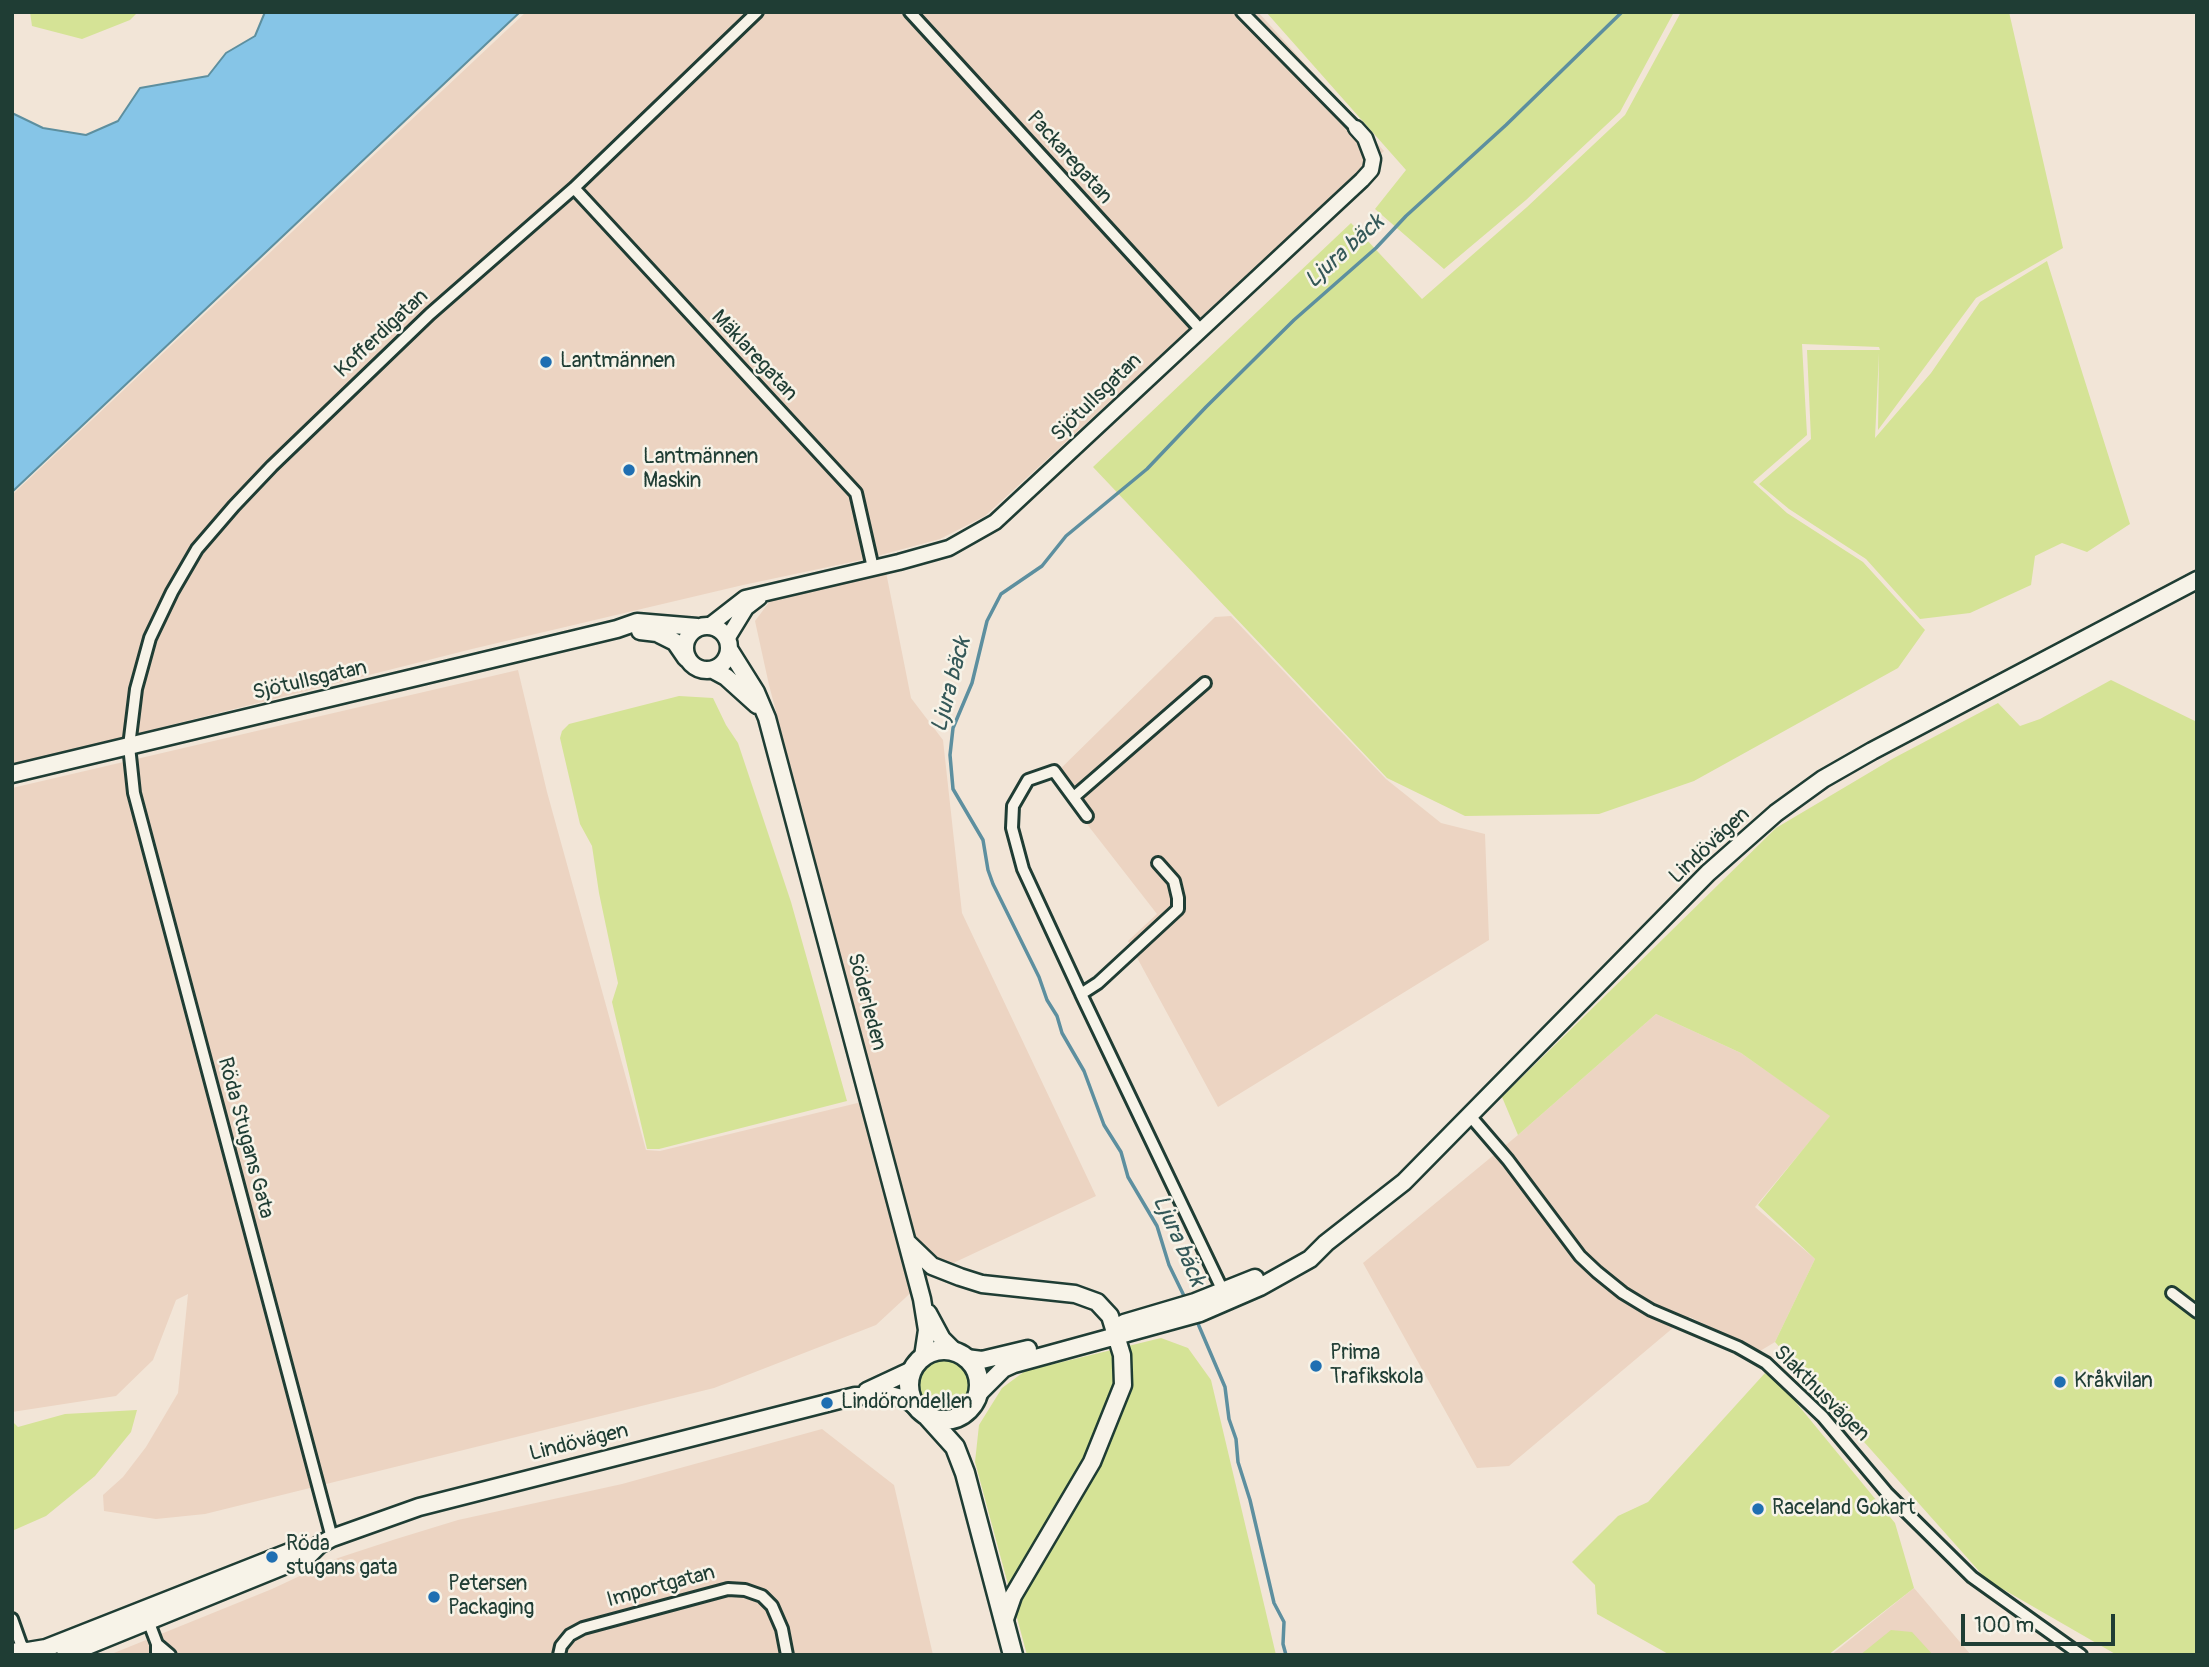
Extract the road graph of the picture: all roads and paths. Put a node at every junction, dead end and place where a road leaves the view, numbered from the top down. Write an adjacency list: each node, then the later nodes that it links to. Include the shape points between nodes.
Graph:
1 (757, 12): 5 (street, Kofferdigatan)
2 (910, 12): 6 (street, Packaregatan)
3 (1242, 12): 4 (street)
4 (1356, 128): 6 (street, Sjötullsgatan, via 1373,159 1371,170)
5 (574, 188): 7 (street, Mäklaregatan, via 856,493); 17 (street, Kofferdigatan, via 411,333 272,466 197,550 150,638 136,689)
6 (1200, 329): 7 (street, Sjötullsgatan, via 995,522 949,548)
7 (873, 568): 9 (street, Sjötullsgatan)
8 (2197, 580): 23 (main road, Lindövägen, via 1842,768 1776,813 1708,873)
9 (763, 595): 10 (street, Sjötullsgatan, via 745,598); 12 (street, via 746,608)
10 (703, 626): 11 (main road, Sjötullsgatan, via 638,622); 12 (main road, via 721,631); 13 (main road, via 685,643)
11 (617, 629): 13 (main road, Sjötullsgatan, via 657,633 675,642); 17 (main road, Sjötullsgatan)
12 (728, 644): 14 (main road, via 724,662); 16 (main road, Söderleden)
13 (686, 658): 14 (main road, via 697,669)
14 (713, 670): 16 (main road, Söderleden, via 749,696)
15 (1205, 682): 19 (street)
16 (768, 718): 24 (main road, Söderleden)
17 (129, 746): 18 (main road, Sjötullsgatan); 38 (street, Röda Stugans Gata, via 134,793)
18 (12, 774)
19 (1074, 796): 20 (street); 22 (street, via 1054,771 1028,779 1013,806 1012,828 1023,869)
20 (1087, 816)
21 (1158, 863): 22 (street, via 1174,881 1178,909 1098,983)
22 (1080, 993): 26 (street)
23 (1471, 1117): 25 (main road, Lindövägen, via 1404,1182); 51 (street, Slakthusvägen, via 1597,1272 1651,1310 1766,1363 1972,1577)
24 (906, 1241): 28 (main road, Söderleden); 31 (main road, via 933,1266 960,1277 982,1284 1075,1294 1097,1302)
25 (1326, 1243): 26 (main road, Lindövägen); 29 (main road, Lindövägen, via 1296,1268 1227,1303)
26 (1223, 1292): 29 (main road, Lindövägen)
27 (2172, 1293): 30 (street)
28 (922, 1299): 32 (main road, Söderleden, via 936,1330); 33 (main road, Söderleden, via 927,1330)
29 (1192, 1310): 31 (main road, Lindövägen)
30 (2197, 1312)
31 (1115, 1331): 32 (main road, Lindövägen, via 982,1360); 35 (main road, Lindövägen, via 1013,1364); 41 (main road, via 1123,1368 1116,1406 1092,1462 1013,1596)
32 (960, 1354): 33 (main road, via 938,1350); 35 (main road, via 978,1374)
33 (917, 1363): 34 (main road, Lindövägen, via 889,1382); 36 (main road, via 908,1382 909,1394)
34 (855, 1396): 36 (main road, Lindövägen, via 890,1395 906,1399); 38 (main road, Lindövägen, via 455,1496)
35 (975, 1400): 36 (main road, via 964,1415 952,1420 940,1421); 37 (main road, via 962,1438)
36 (921, 1411): 37 (main road, via 955,1447)
37 (965, 1473): 39 (main road)
38 (325, 1542): 40 (main road, Lindövägen, via 272,1557)
39 (997, 1600): 41 (main road); 49 (main road)
40 (146, 1615): 43 (street); 44 (main road, Lindövägen); 45 (main road, Lindövägen)
41 (1004, 1622): 50 (main road)
42 (13, 1623): 44 (street)
43 (157, 1650): 46 (street)
44 (21, 1652)
45 (65, 1655)
46 (170, 1655)
47 (558, 1655): 48 (street, Importgatan, via 570,1635 583,1628 728,1589 762,1596 772,1606)
48 (788, 1655)
49 (1005, 1655)
50 (1013, 1655)
51 (2081, 1655)

